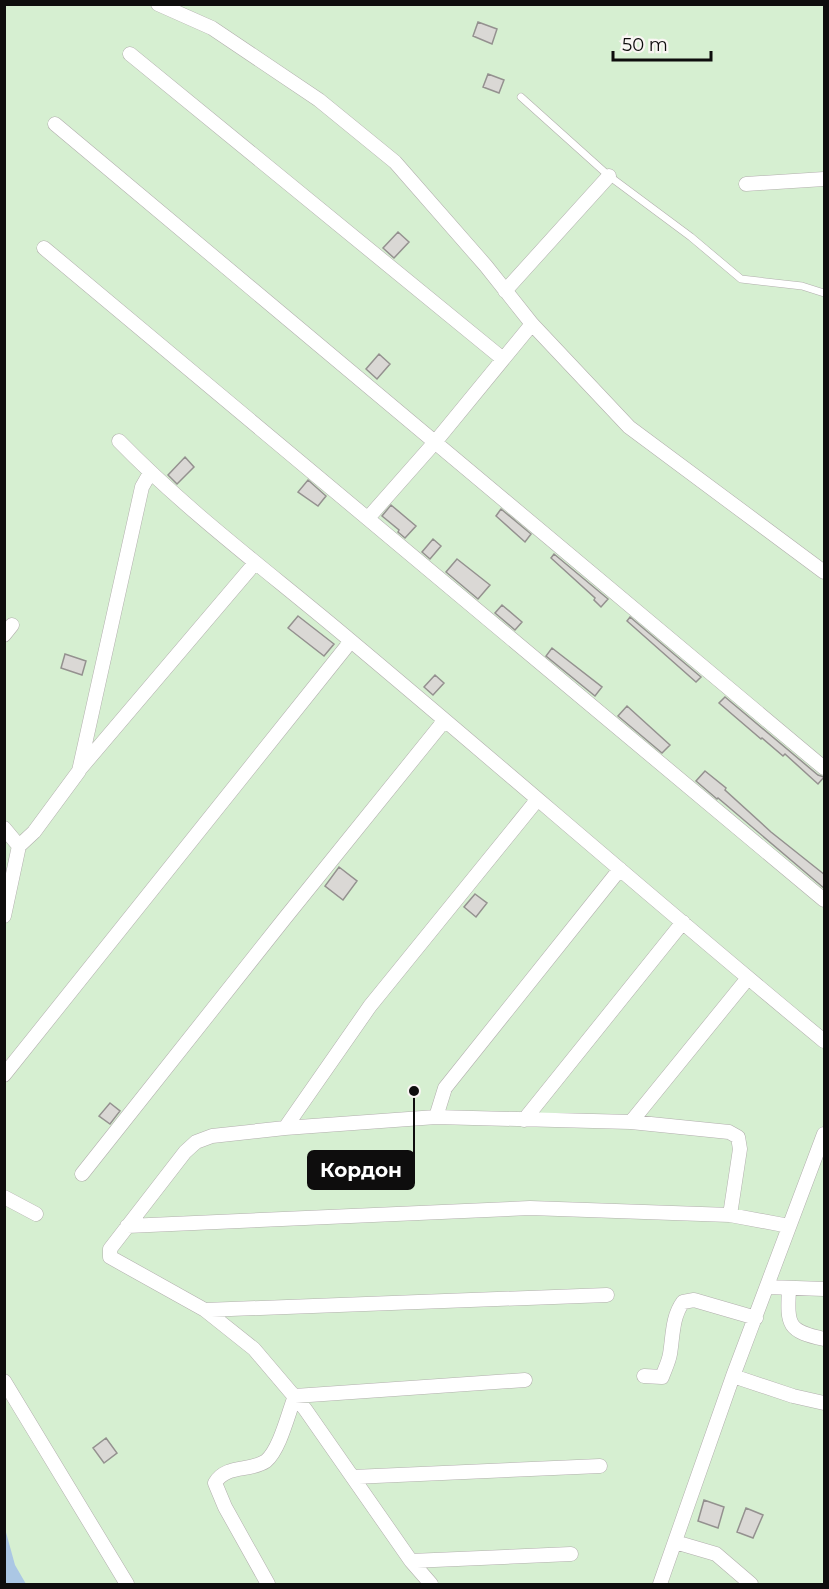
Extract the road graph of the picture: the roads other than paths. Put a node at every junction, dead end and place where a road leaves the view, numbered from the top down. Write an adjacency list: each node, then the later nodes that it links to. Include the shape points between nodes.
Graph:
1 (158, 4): 9 (street, via 212,28 319,100 395,162)
2 (130, 54): 12 (street)
3 (521, 97): 5 (lane)
4 (55, 124): 14 (street)
5 (609, 176): 9 (street); 10 (lane, via 741,279 802,286)
6 (825, 179): 7 (street)
7 (746, 184)
8 (44, 248): 16 (street)
9 (505, 291): 11 (street)
10 (825, 293)
11 (532, 324): 12 (street); 18 (street, via 629,427)
12 (503, 359): 14 (street)
13 (118, 441): 15 (street)
14 (436, 441): 16 (street); 21 (street)
15 (150, 473): 17 (street); 22 (street, via 142,487)
16 (368, 518): 27 (street)
17 (255, 563): 19 (street); 22 (street)
18 (825, 572)
19 (351, 641): 20 (street); 32 (street)
20 (444, 721): 23 (street); 38 (street)
21 (825, 768)
22 (79, 771): 25 (street)
23 (537, 800): 26 (street); 36 (street, via 370,1006)
24 (4, 828): 25 (street)
25 (19, 846): 28 (street)
26 (620, 869): 29 (street); 33 (street, via 445,1088)
27 (825, 900)
28 (4, 916)
29 (683, 922): 30 (street); 34 (street)
30 (748, 978): 31 (street); 35 (street)
31 (825, 1041)
32 (4, 1075)
33 (436, 1117): 34 (street); 36 (street)
34 (524, 1120): 35 (street)
35 (631, 1122): 41 (street, via 729,1132 738,1137 740,1149)
36 (285, 1128): 43 (street, via 212,1136 196,1142)
37 (825, 1134): 42 (street)
38 (82, 1174)
39 (4, 1197): 40 (street)
40 (36, 1214)
41 (730, 1215): 42 (street); 43 (street, via 530,1208)
42 (789, 1226): 44 (street)
43 (127, 1227): 48 (street, via 110,1249 111,1257)
44 (768, 1287): 45 (street); 49 (street)
45 (789, 1289): 46 (street); 50 (street, via 790,1324 801,1334)
46 (825, 1289)
47 (607, 1295): 48 (street)
48 (205, 1310): 55 (street, via 254,1349)
49 (756, 1318): 51 (street, via 694,1300 684,1302 677,1309 670,1355 662,1377); 52 (street)
50 (825, 1339)
51 (644, 1376)
52 (733, 1376): 56 (street); 59 (street)
53 (525, 1380): 55 (street)
54 (4, 1381): 63 (street)
55 (295, 1396): 58 (street); 64 (street, via 270,1456 264,1462 219,1476 215,1483)
56 (825, 1403)
57 (600, 1466): 58 (street)
58 (353, 1477): 61 (street)
59 (675, 1542): 62 (street, via 717,1554); 66 (street)
60 (571, 1554): 61 (street)
61 (411, 1561): 65 (street)
62 (743, 1582)
63 (127, 1584)
64 (268, 1584)
65 (431, 1584)
66 (660, 1584)

